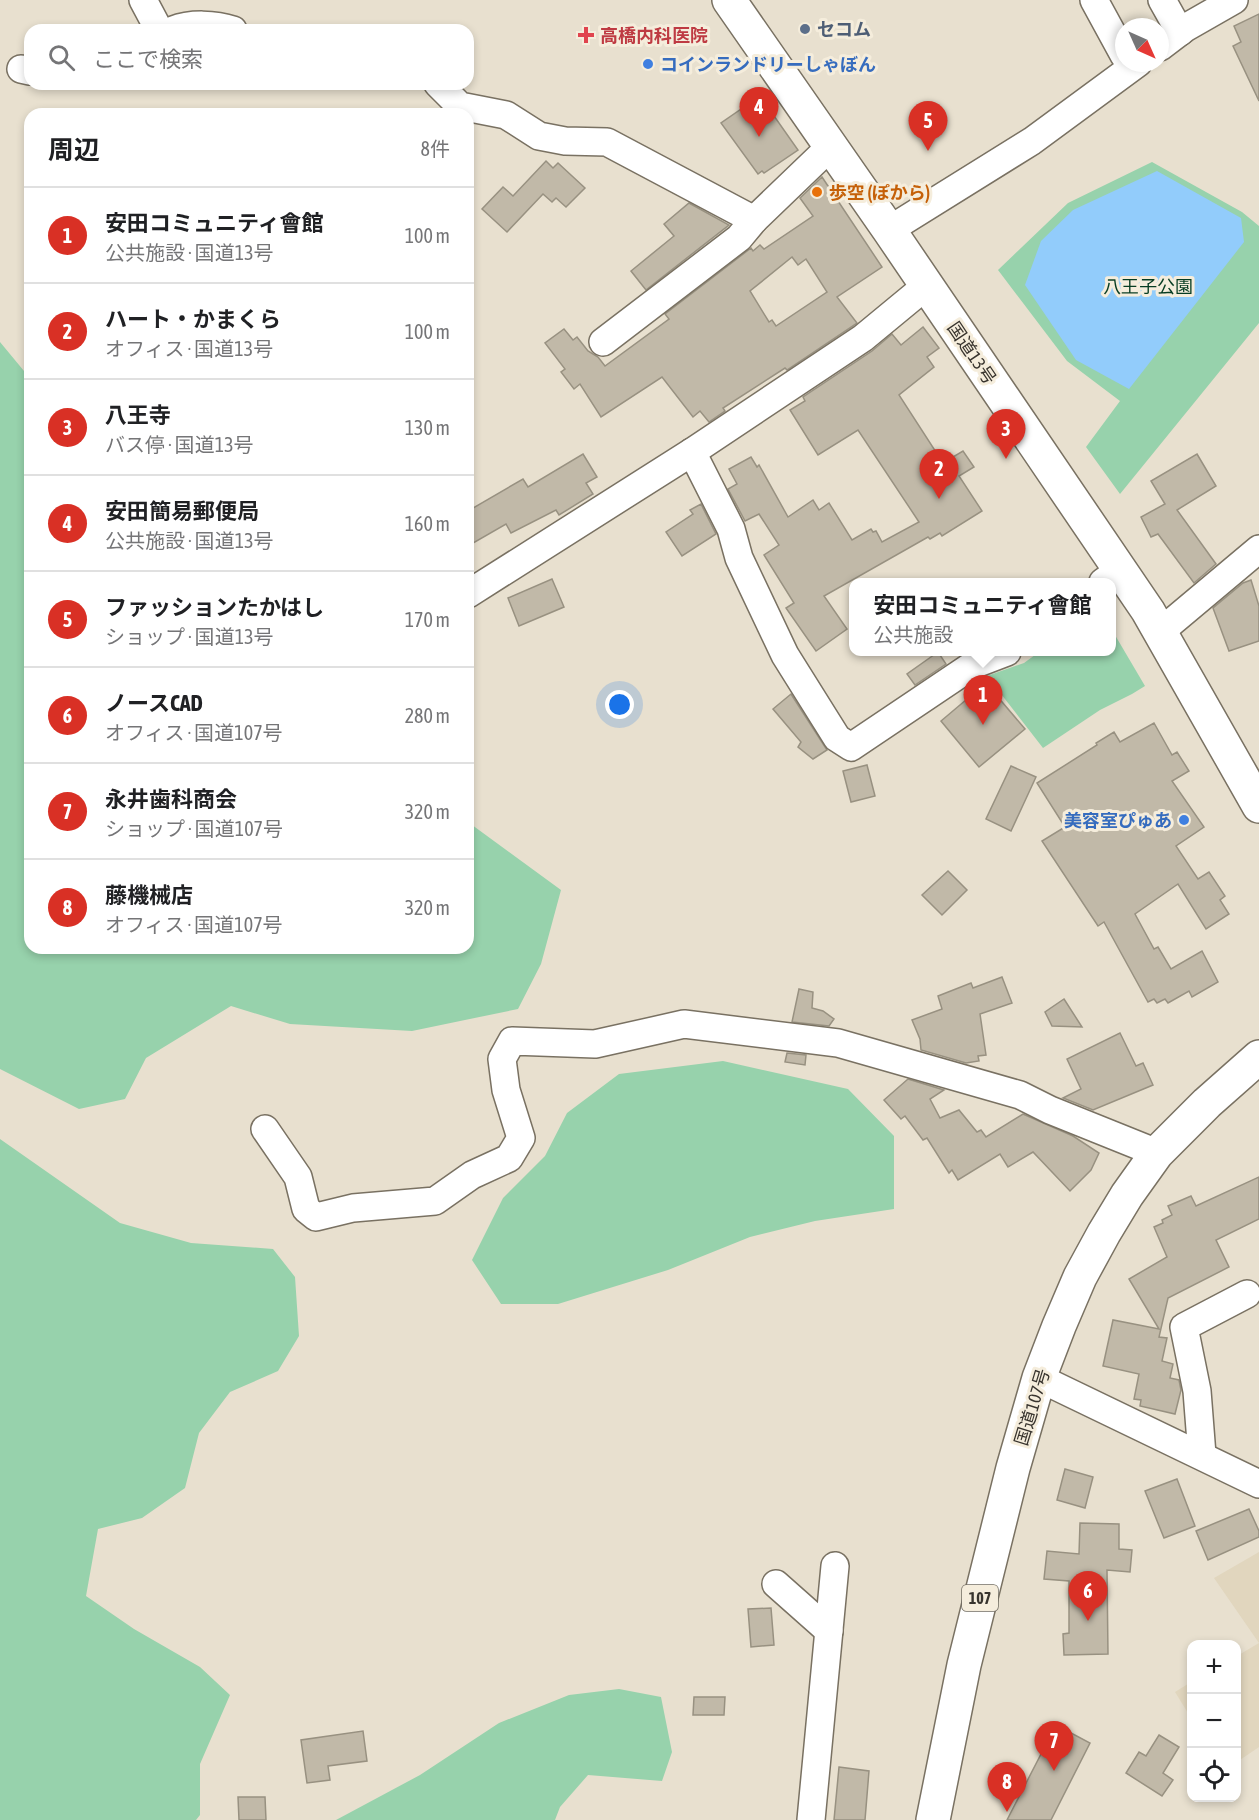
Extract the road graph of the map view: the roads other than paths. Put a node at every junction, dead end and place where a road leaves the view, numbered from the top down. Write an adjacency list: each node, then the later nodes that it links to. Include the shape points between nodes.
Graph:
1 (143, 0): 6 (street)
2 (729, 0): 13 (highway, 国道13号)
3 (1094, 0): 7 (street)
4 (1162, 0): 8 (street)
5 (1234, 0): 8 (street)
6 (156, 24)
7 (1115, 36)
8 (1170, 40)
9 (1118, 72): 15 (street, via 1032,141)
10 (444, 90): 11 (street, via 460,106)
11 (470, 108)
12 (474, 109): 14 (street, via 506,115 538,136 607,142)
13 (831, 146): 14 (street); 15 (highway, 国道13号)
14 (754, 220): 17 (street, via 739,238)
15 (889, 230): 16 (highway, 国道13号)
16 (926, 285): 18 (street, via 863,338); 20 (highway, 国道13号)
17 (603, 342)
18 (692, 452): 22 (street); 24 (street, via 731,529 739,558 785,655 837,738 852,747 973,665)
19 (1259, 549): 23 (street)
20 (1112, 576)
21 (1116, 580): 23 (highway, 国道13号, via 1148,611)
22 (474, 590)
23 (1160, 632): 25 (highway, 国道13号)
24 (995, 656)
25 (1258, 803)
26 (1259, 1057): 28 (highway, 国道107号 / 107)
27 (265, 1129): 28 (street, via 298,1177 306,1209 316,1217 353,1208 435,1201 472,1175 509,1158 521,1138 506,1090 502,1059 512,1041 595,1044 684,1024 838,1043 1020,1095)
28 (1157, 1153): 30 (highway, 国道107号 / 107, via 1127,1195 1080,1277)
29 (1247, 1294): 31 (street, via 1184,1327 1197,1391)
30 (1039, 1378): 31 (street); 37 (highway, 国道107号 / 107, via 964,1665)
31 (1202, 1455): 32 (street)
32 (1259, 1484)
33 (835, 1566): 35 (street)
34 (776, 1584): 35 (street)
35 (829, 1631): 36 (street)
36 (811, 1820)
37 (933, 1820)

